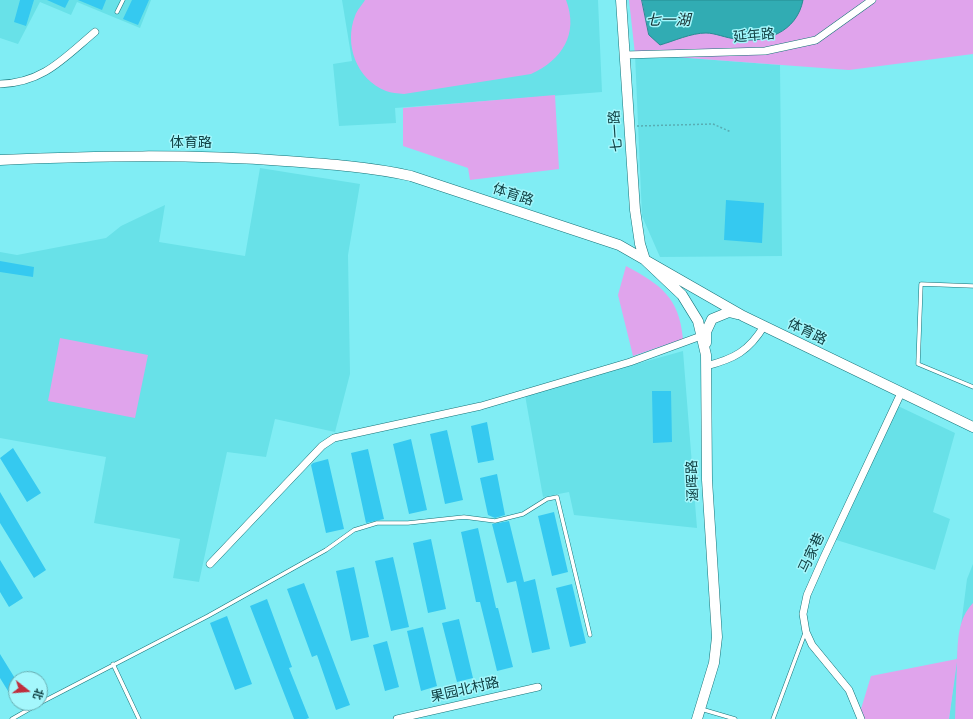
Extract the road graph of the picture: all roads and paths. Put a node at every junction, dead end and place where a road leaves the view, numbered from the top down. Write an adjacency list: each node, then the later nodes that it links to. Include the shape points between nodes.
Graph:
1 (123, 0): 4 (lane)
2 (621, 0): 6 (street, 七一路)
3 (872, 0): 6 (street, 延年路, via 816,40 765,50)
4 (117, 12)
5 (95, 32): 7 (street, via 62,62 46,72 20,82)
6 (625, 55): 8 (street, 七一路)
7 (0, 84)
8 (630, 126): 9 (path, via 714,124); 11 (street, 七一路, via 636,224)
9 (731, 132)
10 (0, 160): 11 (street, 体育路, via 216,156 382,170 411,176 619,245)
11 (645, 260): 13 (street, 体育路); 15 (street, 涵晖路, via 682,295 698,321)
12 (973, 286): 18 (lane, via 921,284 918,364)
13 (743, 316): 14 (street, 体育路); 16 (street, via 729,312 712,319 706,332)
14 (764, 326): 17 (street, via 755,341 742,353); 19 (street, 体育路)
15 (701, 336): 16 (street, 涵晖路); 21 (street, via 630,362 482,406 334,438 322,446)
16 (706, 355): 17 (street, 涵晖路)
17 (706, 366): 27 (street, 涵晖路, via 706,480 717,637 714,663)
18 (973, 387)
19 (901, 393): 20 (street, 体育路); 22 (street, 马家巷, via 807,595 803,614)
20 (973, 427)
21 (210, 564)
22 (806, 632): 34 (lane); 35 (street, 马家巷, via 812,646 849,690)
23 (590, 635): 24 (lane, via 558,497 547,499 523,514 495,521 464,517 408,523 377,523 354,530 326,550)
24 (113, 664): 26 (lane); 30 (lane)
25 (538, 687): 31 (street, 果园北村路)
26 (48, 699)
27 (701, 708): 32 (street, 涵晖路); 33 (lane)
28 (26, 711): 29 (lane)
29 (12, 719)
30 (139, 719)
31 (397, 719)
32 (697, 719)
33 (735, 719)
34 (773, 719)
35 (861, 719)

